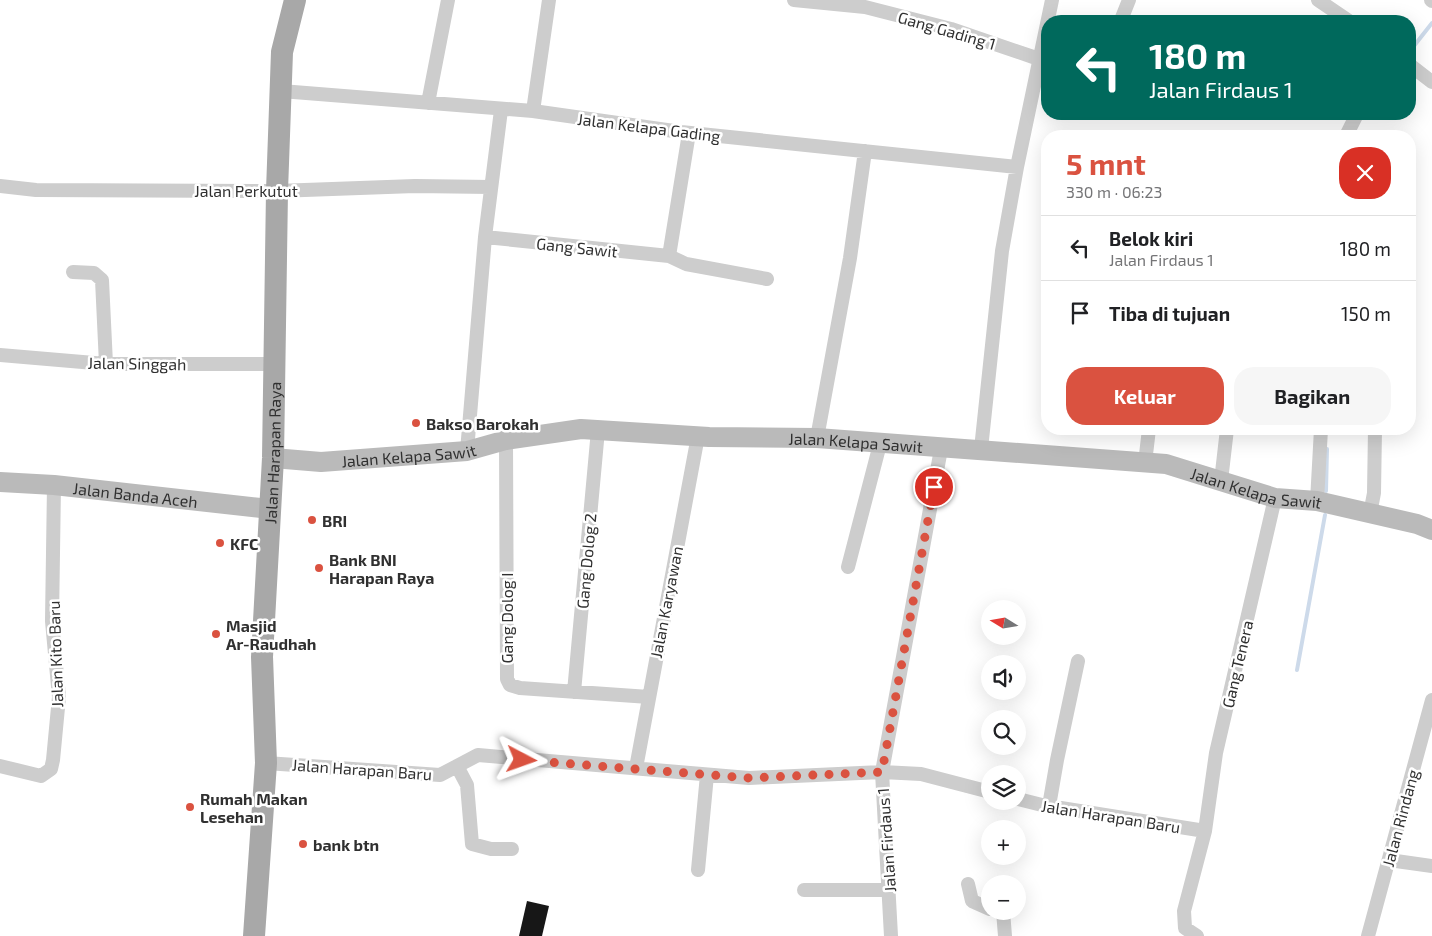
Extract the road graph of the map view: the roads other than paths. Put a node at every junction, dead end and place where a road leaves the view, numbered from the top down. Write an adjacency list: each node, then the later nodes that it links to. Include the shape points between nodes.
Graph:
1 (295, 0): 15 (main road, Jalan Harapan Raya, via 282,52)
2 (448, 0): 16 (street)
3 (549, 0): 18 (street)
4 (794, 0): 12 (street, Gang Gading 1, via 865,7 951,29)
5 (1052, 0): 8 (street)
6 (1129, 0): 9 (street)
7 (1318, 0): 10 (street)
8 (1049, 15)
9 (1124, 15)
10 (1340, 15)
11 (1041, 50): 12 (street)
12 (1039, 59): 21 (street)
13 (1416, 70): 14 (street)
14 (1432, 82)
15 (281, 91): 16 (street, Jalan Kelapa Gading); 24 (main road, Jalan Harapan Raya)
16 (428, 103): 17 (street, Jalan Kelapa Gading)
17 (501, 110): 18 (street, Jalan Kelapa Gading); 23 (street)
18 (533, 111): 19 (street, Jalan Kelapa Gading)
19 (690, 133): 20 (street, Jalan Kelapa Gading); 26 (street)
20 (866, 151): 21 (street, Jalan Kelapa Gading); 38 (street)
21 (1016, 167): 42 (street, via 1002,251)
22 (0, 186): 24 (street, Jalan Perkutut, via 36,190)
23 (492, 187): 24 (street, Jalan Perkutut); 25 (street)
24 (277, 191): 31 (main road, Jalan Harapan Raya)
25 (485, 237): 26 (street, Gang Sawit); 43 (street)
26 (669, 256): 28 (street, Gang Sawit, via 686,264)
27 (74, 272): 30 (street, via 94,273 102,280)
28 (767, 279)
29 (0, 355): 30 (street, Jalan Singgah)
30 (106, 364): 31 (street, Jalan Singgah)
31 (275, 364): 44 (main road, Jalan Harapan Raya)
32 (598, 430): 37 (main road, Jalan Kelapa Sawit); 39 (main road, Jalan Kelapa Sawit, via 581,429); 56 (street, Gang Dolog 2)
33 (1148, 435): 45 (street)
34 (1226, 435): 46 (street)
35 (1321, 435): 50 (street)
36 (1375, 435): 52 (street, via 1374,493)
37 (698, 436): 38 (main road, Jalan Kelapa Sawit); 57 (street, Jalan Karyawan)
38 (817, 438): 40 (main road, Jalan Kelapa Sawit)
39 (506, 440): 43 (main road, Jalan Kelapa Sawit); 56 (street, Gang Dolog I, via 507,679 520,688)
40 (880, 444): 41 (main road, Jalan Kelapa Sawit); 54 (street)
41 (941, 449): 42 (main road, Jalan Kelapa Sawit); 63 (street, Jalan Firdaus 1)
42 (981, 449): 45 (main road, Jalan Kelapa Sawit)
43 (467, 451): 44 (main road, Jalan Kelapa Sawit, via 321,462)
44 (273, 458): 51 (main road, Jalan Harapan Raya)
45 (1145, 463): 46 (main road, Jalan Kelapa Sawit, via 1166,464)
46 (1221, 480): 49 (main road, Jalan Kelapa Sawit)
47 (0, 482): 48 (main road, Jalan Banda Aceh)
48 (54, 485): 51 (main road, Jalan Banda Aceh); 60 (street, Jalan Kito Baru, via 52,621 59,697 51,769 41,776)
49 (1275, 498): 50 (main road, Jalan Kelapa Sawit); 68 (street, Gang Tenera, via 1216,753)
50 (1317, 501): 52 (main road, Jalan Kelapa Sawit)
51 (270, 509): 59 (main road, Jalan Harapan Raya, via 262,657)
52 (1370, 514): 53 (main road, Jalan Kelapa Sawit)
53 (1432, 530)
54 (848, 567)
55 (1078, 661): 67 (street)
56 (574, 692): 57 (street, Gang Dolog I)
57 (649, 697): 62 (street, Jalan Karyawan)
58 (1432, 700): 70 (street, Jalan Rindang)
59 (266, 763): 61 (street, Jalan Harapan Baru, via 440,775); 78 (main road, Jalan Harapan Raya)
60 (0, 766)
61 (456, 766): 62 (street, Jalan Harapan Baru, via 478,755); 69 (street, via 467,785 472,844 491,849)
62 (636, 768): 64 (street, Jalan Harapan Baru)
63 (882, 772): 64 (street, Jalan Harapan Baru, via 749,778); 65 (street, Jalan Harapan Baru, via 920,774); 75 (street, Jalan Firdaus 1)
64 (707, 775): 72 (street)
65 (981, 790)
66 (1026, 801): 67 (street, Jalan Harapan Baru)
67 (1049, 806): 68 (street, Jalan Harapan Baru)
68 (1205, 831): 81 (street, Gang Tenera, via 1184,911 1185,928)
69 (512, 849)
70 (1389, 860): 71 (street); 82 (street, Jalan Rindang)
71 (1432, 866)
72 (698, 870)
73 (968, 884): 76 (street, via 972,901)
74 (804, 890): 75 (street)
75 (890, 890): 79 (street, Jalan Firdaus 1)
76 (981, 905)
77 (1004, 920): 80 (street)
78 (254, 936)
79 (891, 936)
80 (1005, 936)
81 (1198, 936)
82 (1368, 936)

